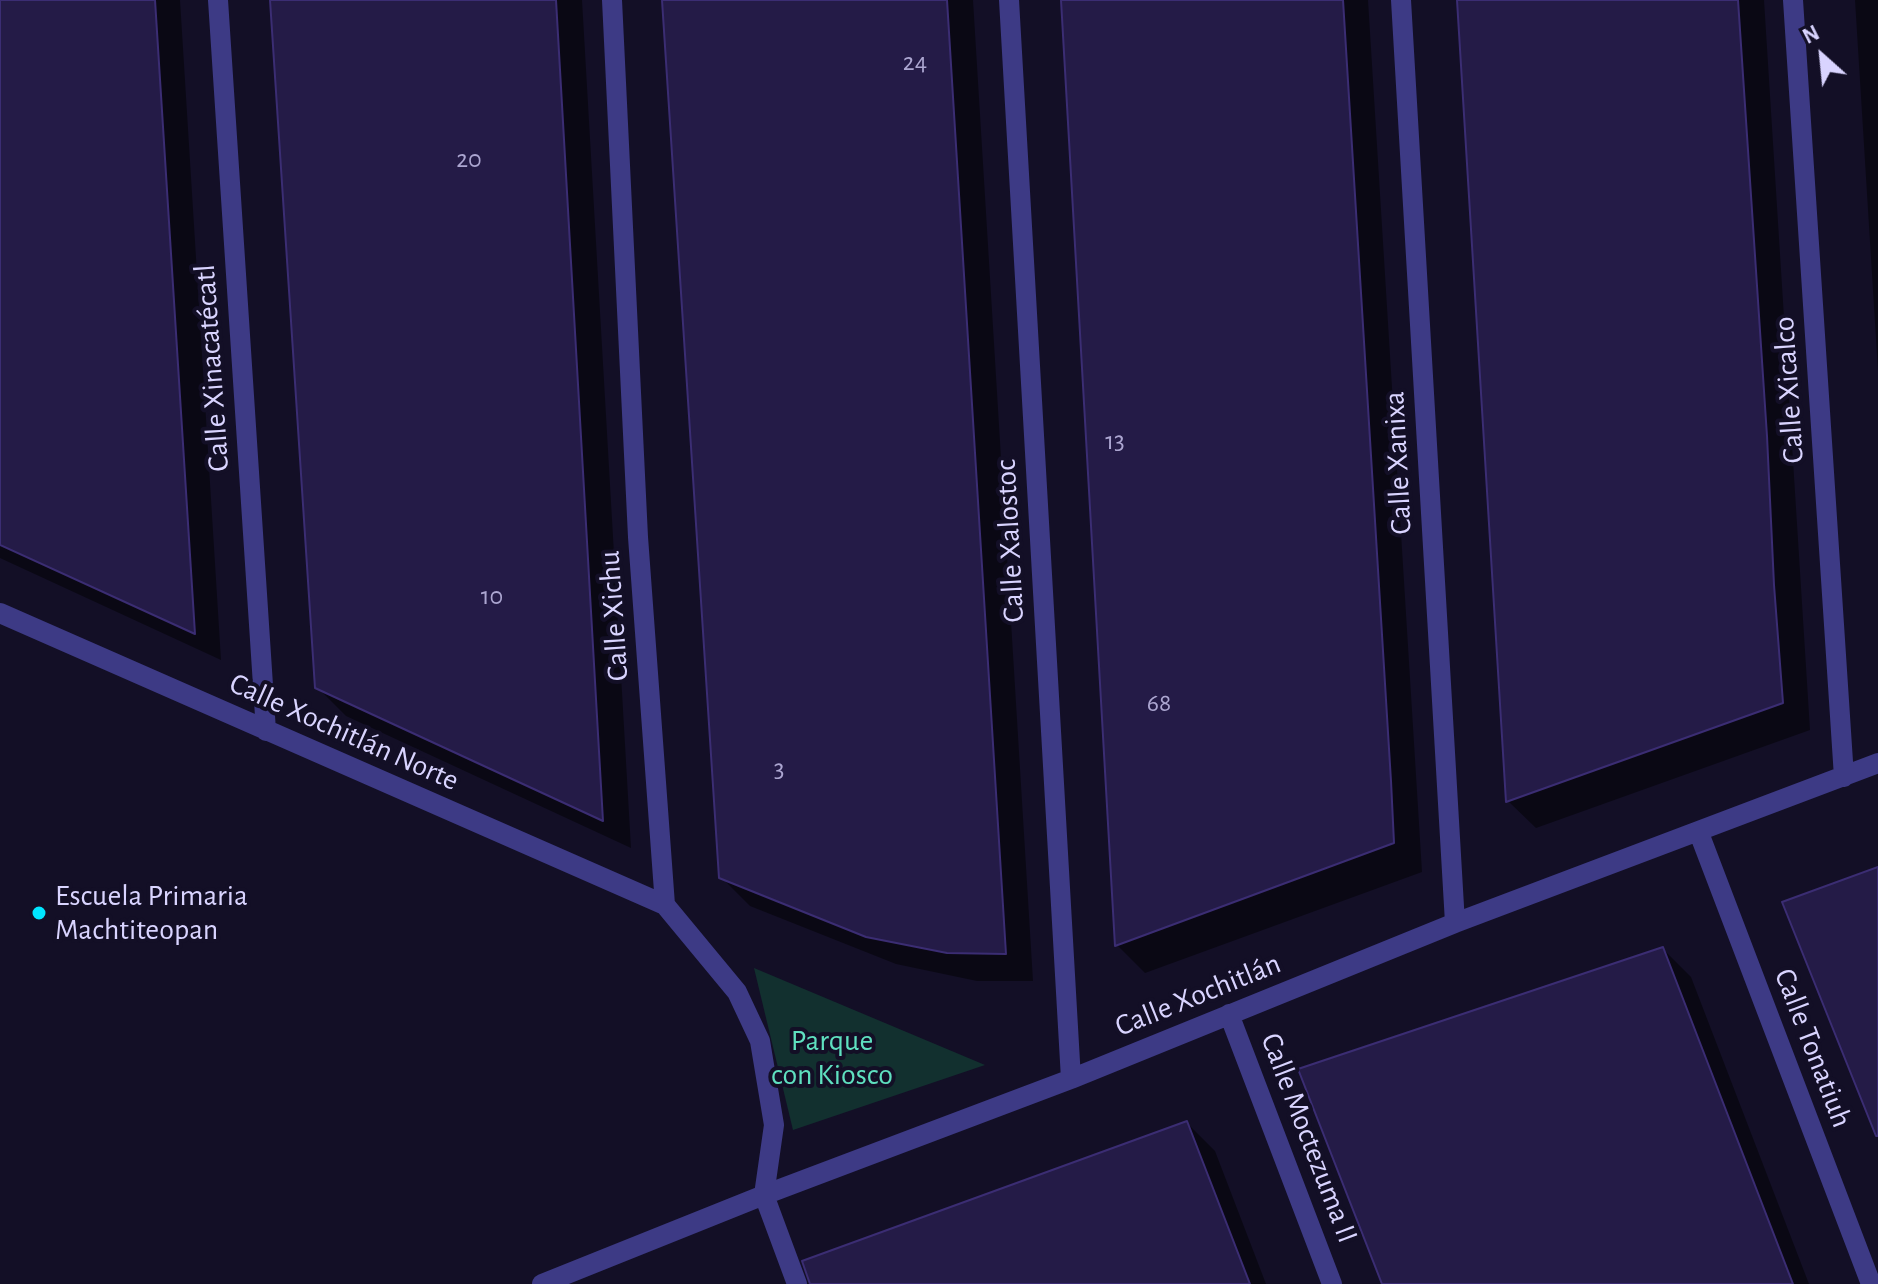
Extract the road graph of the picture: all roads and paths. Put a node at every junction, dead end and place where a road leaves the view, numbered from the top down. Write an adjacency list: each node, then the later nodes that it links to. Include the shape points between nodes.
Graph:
1 (218, 0): 7 (street, Calle Xinacatécatl)
2 (612, 0): 11 (street, Calle Xichu, via 638,537)
3 (1009, 0): 14 (street, Calle Xalostoc)
4 (1401, 0): 12 (street, Calle Xanixa)
5 (1793, 0): 9 (street, Calle Xicalco)
6 (0, 613): 7 (street, Calle Xochitlán Norte)
7 (266, 731): 11 (street, Calle Xochitlán Norte)
8 (1878, 763): 9 (street, Calle Xochitlán)
9 (1844, 777): 10 (street, Calle Xochitlán)
10 (1699, 833): 12 (street, Calle Xochitlán); 19 (street, Calle Tonatiuh)
11 (665, 905): 15 (street, via 737,992 760,1041 774,1125)
12 (1455, 923): 13 (street, Calle Xochitlán)
13 (1229, 1014): 14 (street, Calle Xochitlán); 18 (street, Calle Moctezuma II)
14 (1071, 1079): 15 (street, Calle Xochitlán)
15 (764, 1195): 16 (street, Calle Xochitlán); 17 (street)
16 (542, 1284)
17 (797, 1284)
18 (1332, 1284)
19 (1871, 1284)

